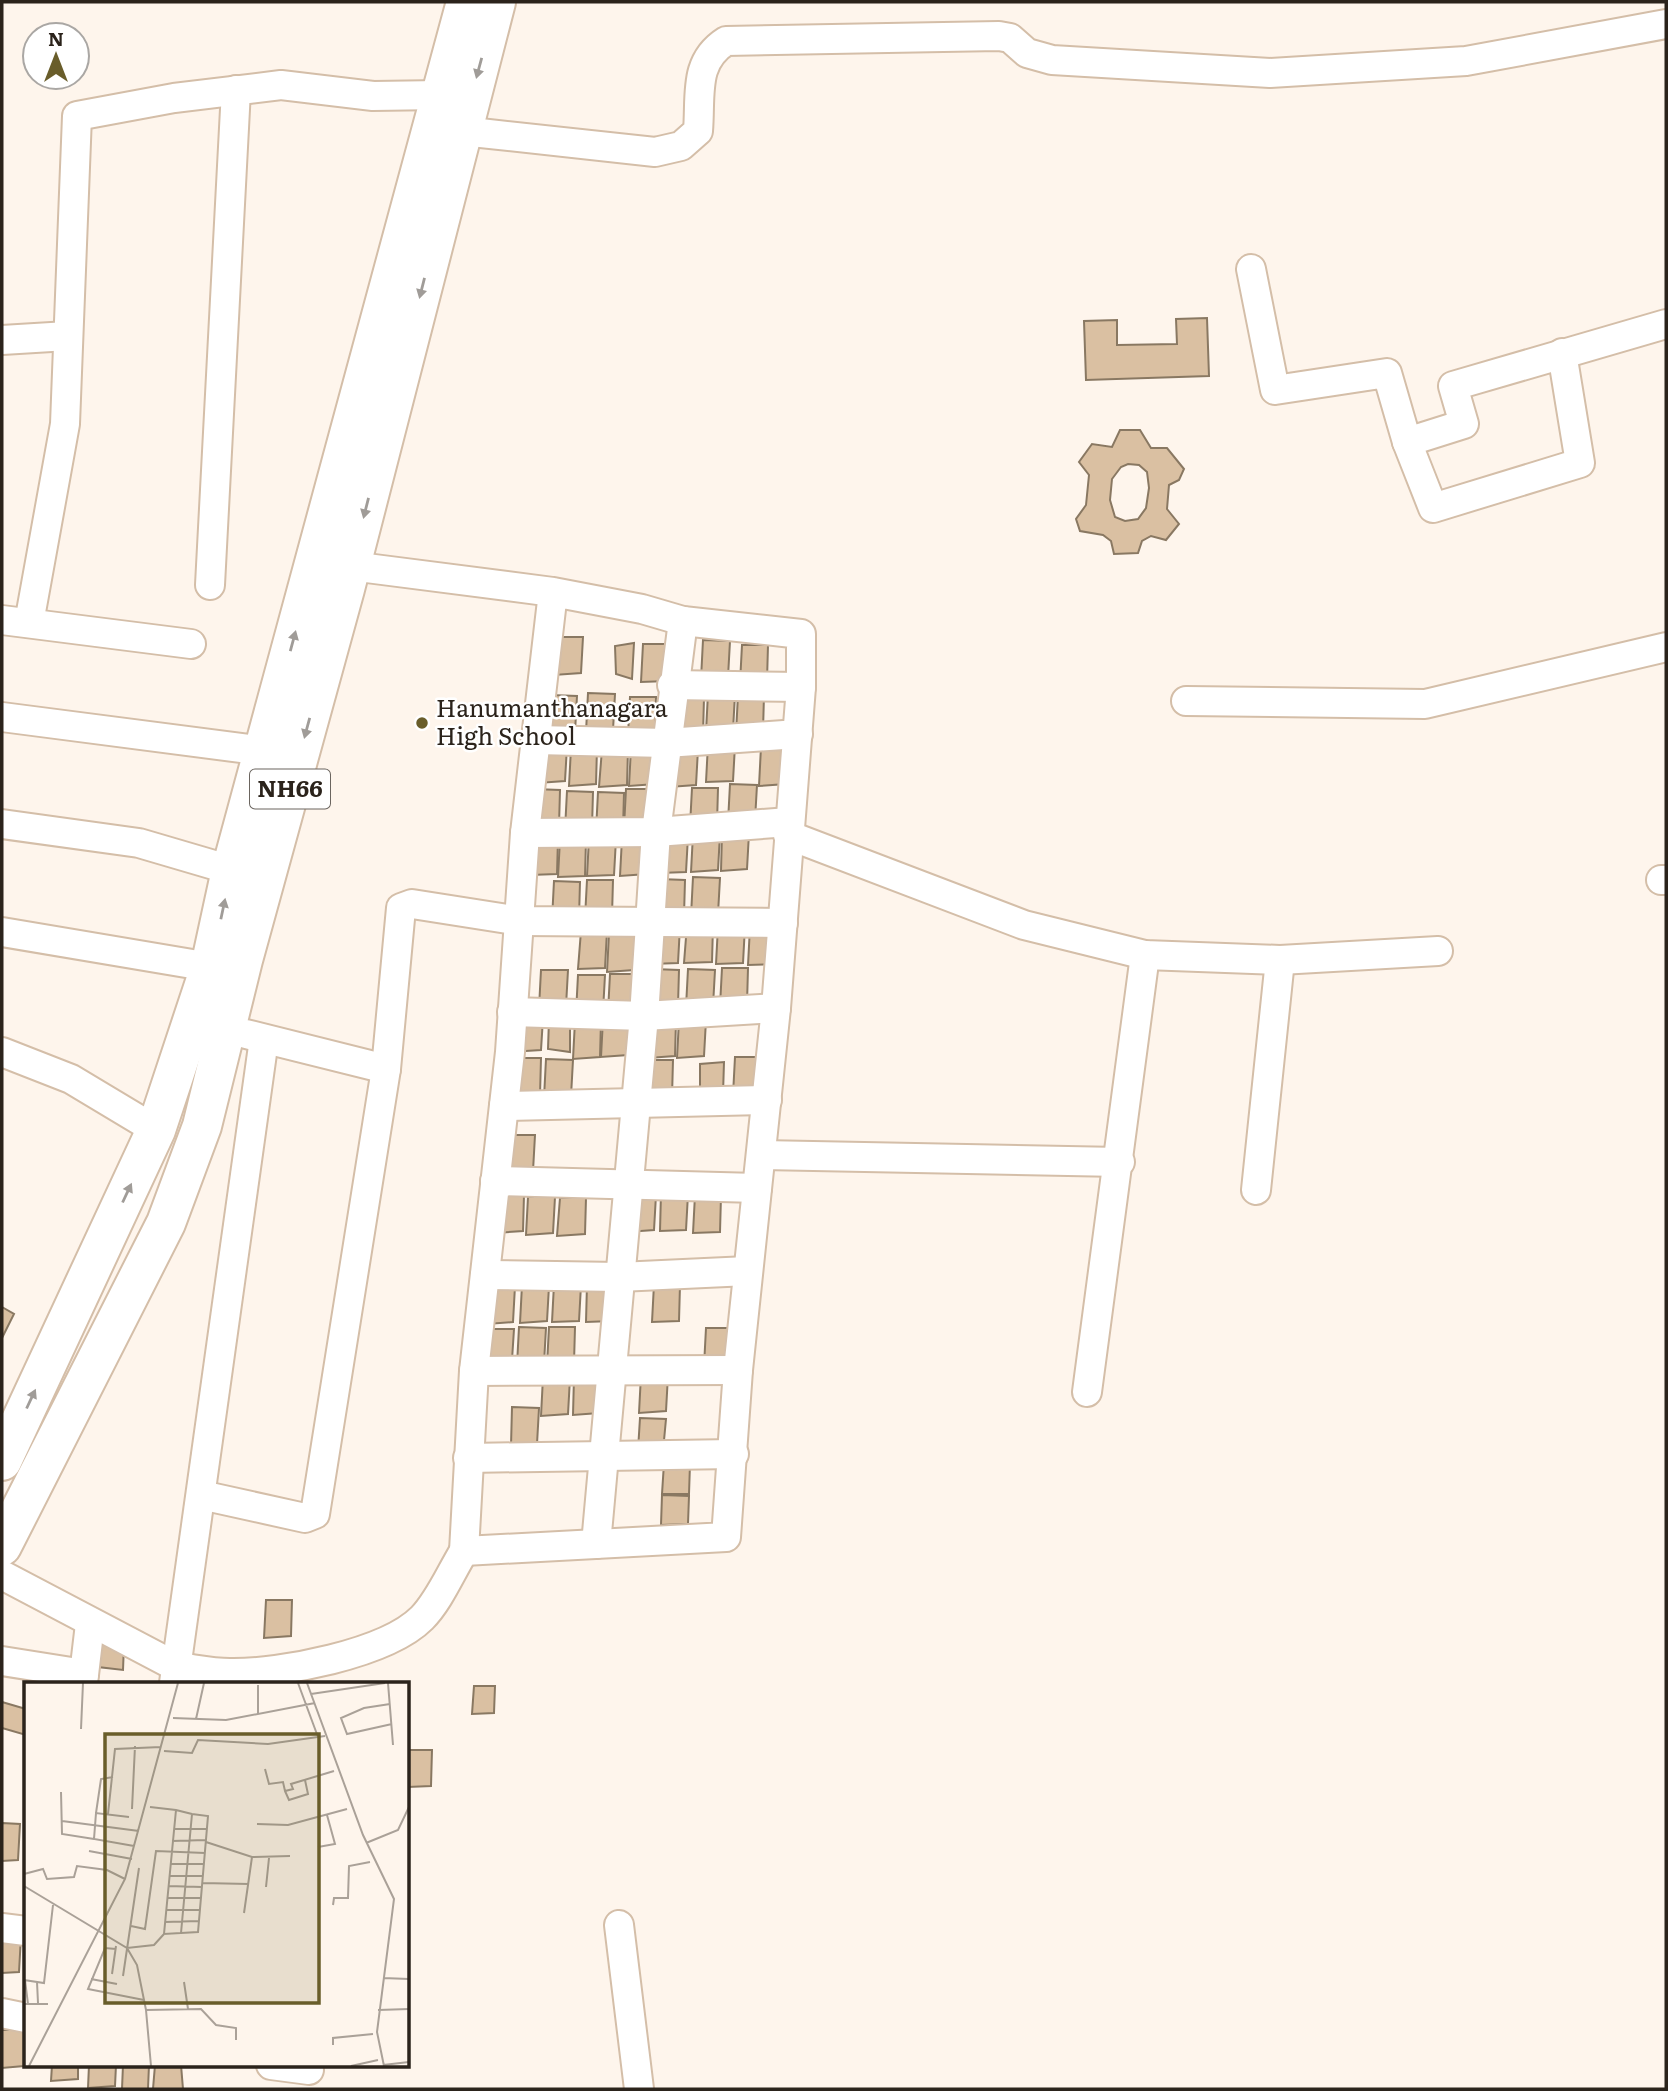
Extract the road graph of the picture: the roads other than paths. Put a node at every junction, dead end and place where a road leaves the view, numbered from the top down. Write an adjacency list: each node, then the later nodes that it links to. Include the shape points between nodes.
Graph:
1 (466, 2): 5 (highway, NH66)
2 (496, 2): 6 (highway, NH66, one-way to 6)
3 (1660, 17): 6 (street, via 1466,61 1270,73 1052,60 1027,53 1010,38 999,36 726,41 712,50 703,64 698,131 681,145 655,152)
4 (236, 90): 5 (street, via 281,85 373,96); 9 (street, via 77,116); 14 (street)
5 (441, 95): 27 (highway, NH66, one-way to 5)
6 (463, 131): 13 (highway, NH66, one-way to 13)
7 (1251, 269): 12 (street, via 1275,390 1387,373)
8 (1666, 324): 11 (street)
9 (68, 336): 10 (street); 16 (street, via 65,424)
10 (2, 340)
11 (1562, 353): 12 (street, via 1453,386 1464,424); 12 (street, via 1580,463 1433,509)
12 (1407, 442)
13 (351, 566): 15 (street); 44 (highway, NH66, one-way to 44)
14 (210, 585)
15 (553, 592): 17 (street); 25 (street)
16 (15, 621): 18 (street)
17 (683, 621): 20 (street); 21 (street, via 801,634)
18 (191, 644)
19 (1666, 647): 22 (street, via 1425,704)
20 (673, 685): 21 (street); 26 (street)
21 (801, 687): 24 (street)
22 (1186, 701)
23 (2, 717): 27 (street)
24 (798, 734): 26 (street); 29 (street)
25 (536, 740): 26 (street); 31 (street)
26 (666, 743): 30 (street)
27 (264, 751): 32 (highway, NH66)
28 (2, 824): 32 (street, via 139,843)
29 (788, 829): 30 (street); 35 (street); 38 (street, via 1024,925)
30 (656, 832): 31 (street); 34 (street)
31 (526, 833): 33 (street)
32 (231, 870): 40 (highway, NH66, one-way to 32)
33 (520, 920): 34 (street); 42 (street); 47 (street, via 412,904 401,908)
34 (650, 920): 35 (street); 43 (street)
35 (783, 923): 41 (street)
36 (2, 932): 40 (street)
37 (1438, 951): 39 (street)
38 (1145, 955): 39 (street); 53 (street)
39 (1280, 960): 57 (street)
40 (210, 967): 51 (highway, NH66)
41 (776, 1008): 43 (street); 48 (street)
42 (512, 1012): 43 (street); 50 (street)
43 (644, 1016): 49 (street)
44 (226, 1029): 45 (street); 71 (highway, NH66, via 202,1126 166,1223)
45 (264, 1039): 47 (street); 69 (street)
46 (2, 1052): 51 (street, via 71,1079)
47 (386, 1069): 69 (street, via 316,1514 305,1518)
48 (767, 1100): 49 (street); 52 (street)
49 (635, 1104): 50 (street); 55 (street)
50 (504, 1107): 54 (street)
51 (156, 1130): 68 (highway, NH66, one-way to 51)
52 (761, 1155): 53 (street); 56 (street)
53 (1120, 1162): 64 (street)
54 (495, 1181): 55 (street); 59 (street)
55 (627, 1184): 56 (street); 60 (street)
56 (757, 1188): 58 (street)
57 (1256, 1190)
58 (748, 1270): 60 (street); 62 (street)
59 (485, 1275): 60 (street); 63 (street)
60 (619, 1277): 61 (street)
61 (610, 1370): 62 (street); 63 (street); 65 (street)
62 (738, 1370): 66 (street)
63 (474, 1371): 67 (street)
64 (1087, 1392)
65 (602, 1454): 66 (street); 67 (street); 70 (street)
66 (734, 1454): 70 (street, via 726,1537)
67 (468, 1458): 72 (street)
68 (2, 1461)
69 (201, 1495): 76 (street)
70 (596, 1544): 72 (street)
71 (2, 1546)
72 (464, 1551): 76 (street, via 422,1618 386,1643 330,1659)
73 (2, 1575): 74 (street)
74 (90, 1624): 76 (street); 77 (street)
75 (2, 1661): 77 (street)
76 (182, 1678)
77 (83, 1679)
78 (619, 1925): 85 (street)
79 (2, 1928): 80 (street)
80 (24, 1931)
81 (2, 2013): 82 (street)
82 (24, 2018)
83 (275, 2066): 84 (street)
84 (310, 2075)
85 (639, 2089)

